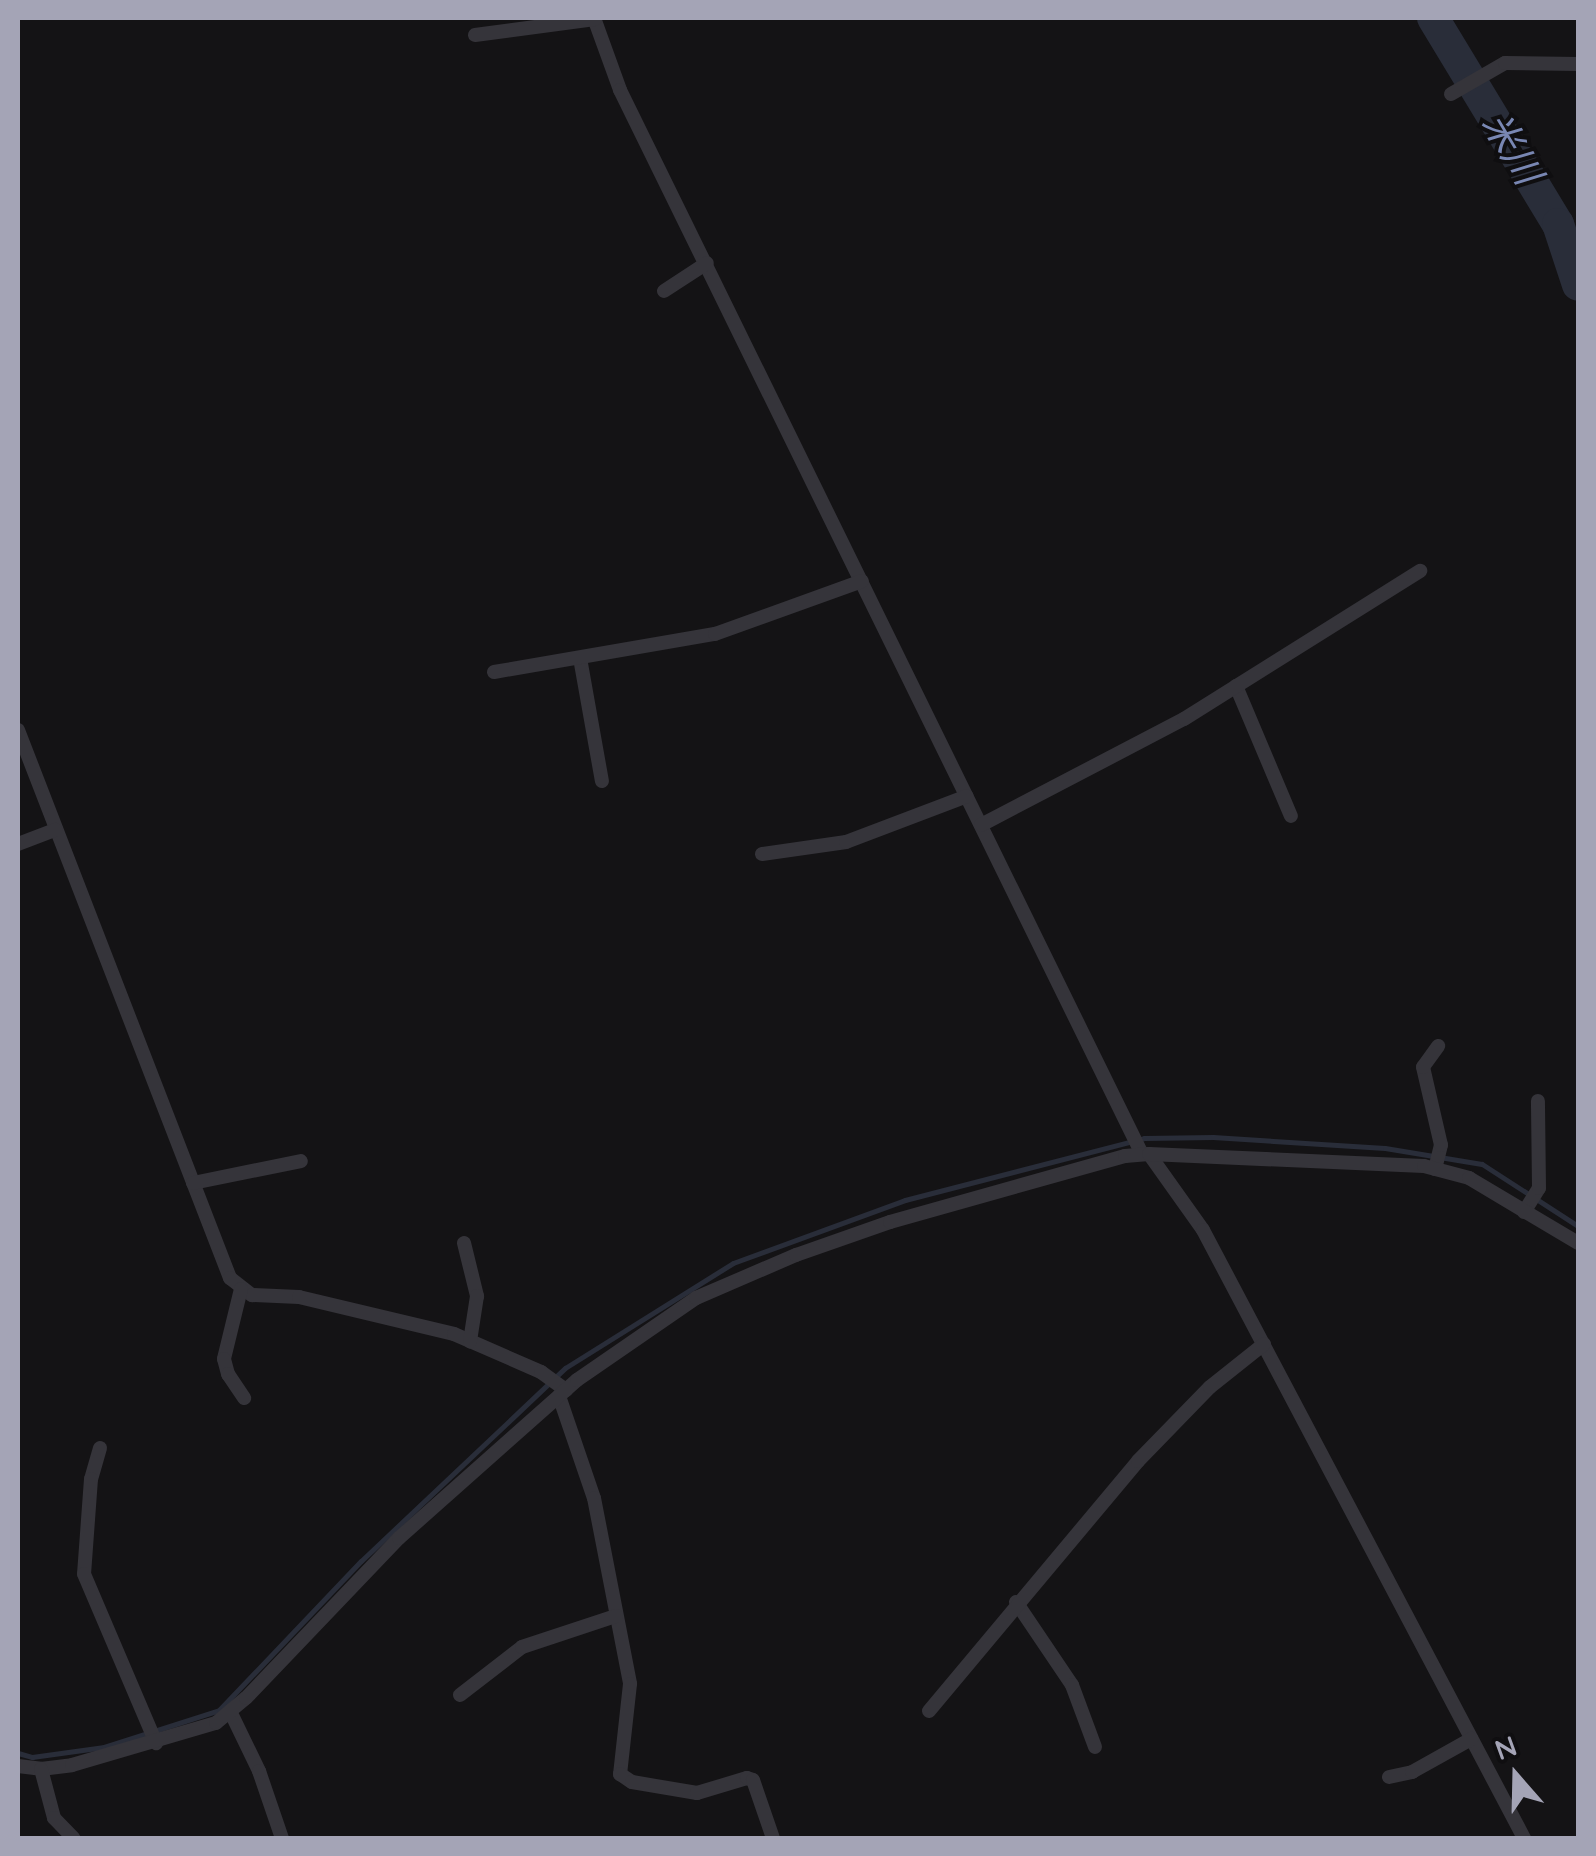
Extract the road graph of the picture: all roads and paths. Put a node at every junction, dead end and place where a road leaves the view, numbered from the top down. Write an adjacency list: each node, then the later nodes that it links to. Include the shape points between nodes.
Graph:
1 (594, 18): 2 (street); 5 (street, via 614,76)
2 (475, 36)
3 (1578, 64): 4 (street, via 1515,62)
4 (1451, 94)
5 (707, 263): 6 (street); 8 (street)
6 (664, 291)
7 (1420, 571): 11 (street)
8 (862, 581): 9 (street, via 715,634); 14 (street)
9 (580, 658): 10 (street); 13 (street)
10 (494, 672)
11 (1236, 686): 15 (street); 16 (street)
12 (18, 730): 17 (street)
13 (602, 780)
14 (967, 796): 16 (street); 19 (street, via 846,842)
15 (1291, 816)
16 (981, 825): 22 (street)
17 (55, 830): 18 (street); 25 (street)
18 (18, 844)
19 (762, 854)
20 (1438, 1046): 23 (street, via 1424,1067)
21 (1538, 1101): 26 (street)
22 (1143, 1152): 23 (street); 31 (street, via 1204,1230); 32 (street, via 796,1255 696,1298)
23 (1437, 1160): 26 (street)
24 (301, 1161): 25 (street)
25 (193, 1183): 29 (street, via 230,1278)
26 (1530, 1204): 27 (street)
27 (1578, 1243)
28 (464, 1244): 30 (street, via 477,1296)
29 (241, 1289): 30 (street, via 252,1296 371,1311); 33 (street, via 224,1359)
30 (470, 1340): 32 (street, via 541,1372)
31 (1264, 1344): 35 (street, via 1210,1387 1138,1461); 41 (street)
32 (562, 1391): 36 (street, via 594,1498); 38 (street, via 399,1538)
33 (244, 1398)
34 (100, 1448): 40 (street, via 91,1479 84,1574)
35 (1016, 1602): 39 (street); 42 (street, via 1067,1676)
36 (616, 1616): 37 (street, via 522,1647); 48 (street, via 630,1684 620,1774 698,1793 753,1780)
37 (460, 1696)
38 (230, 1711): 40 (street, via 216,1723); 47 (street)
39 (929, 1711)
40 (153, 1737): 44 (street)
41 (1471, 1739): 45 (street); 49 (street)
42 (1095, 1747)
43 (18, 1766): 44 (street)
44 (40, 1769): 46 (street, via 54,1818)
45 (1389, 1778)
46 (73, 1838)
47 (282, 1838)
48 (773, 1838)
49 (1524, 1838)

